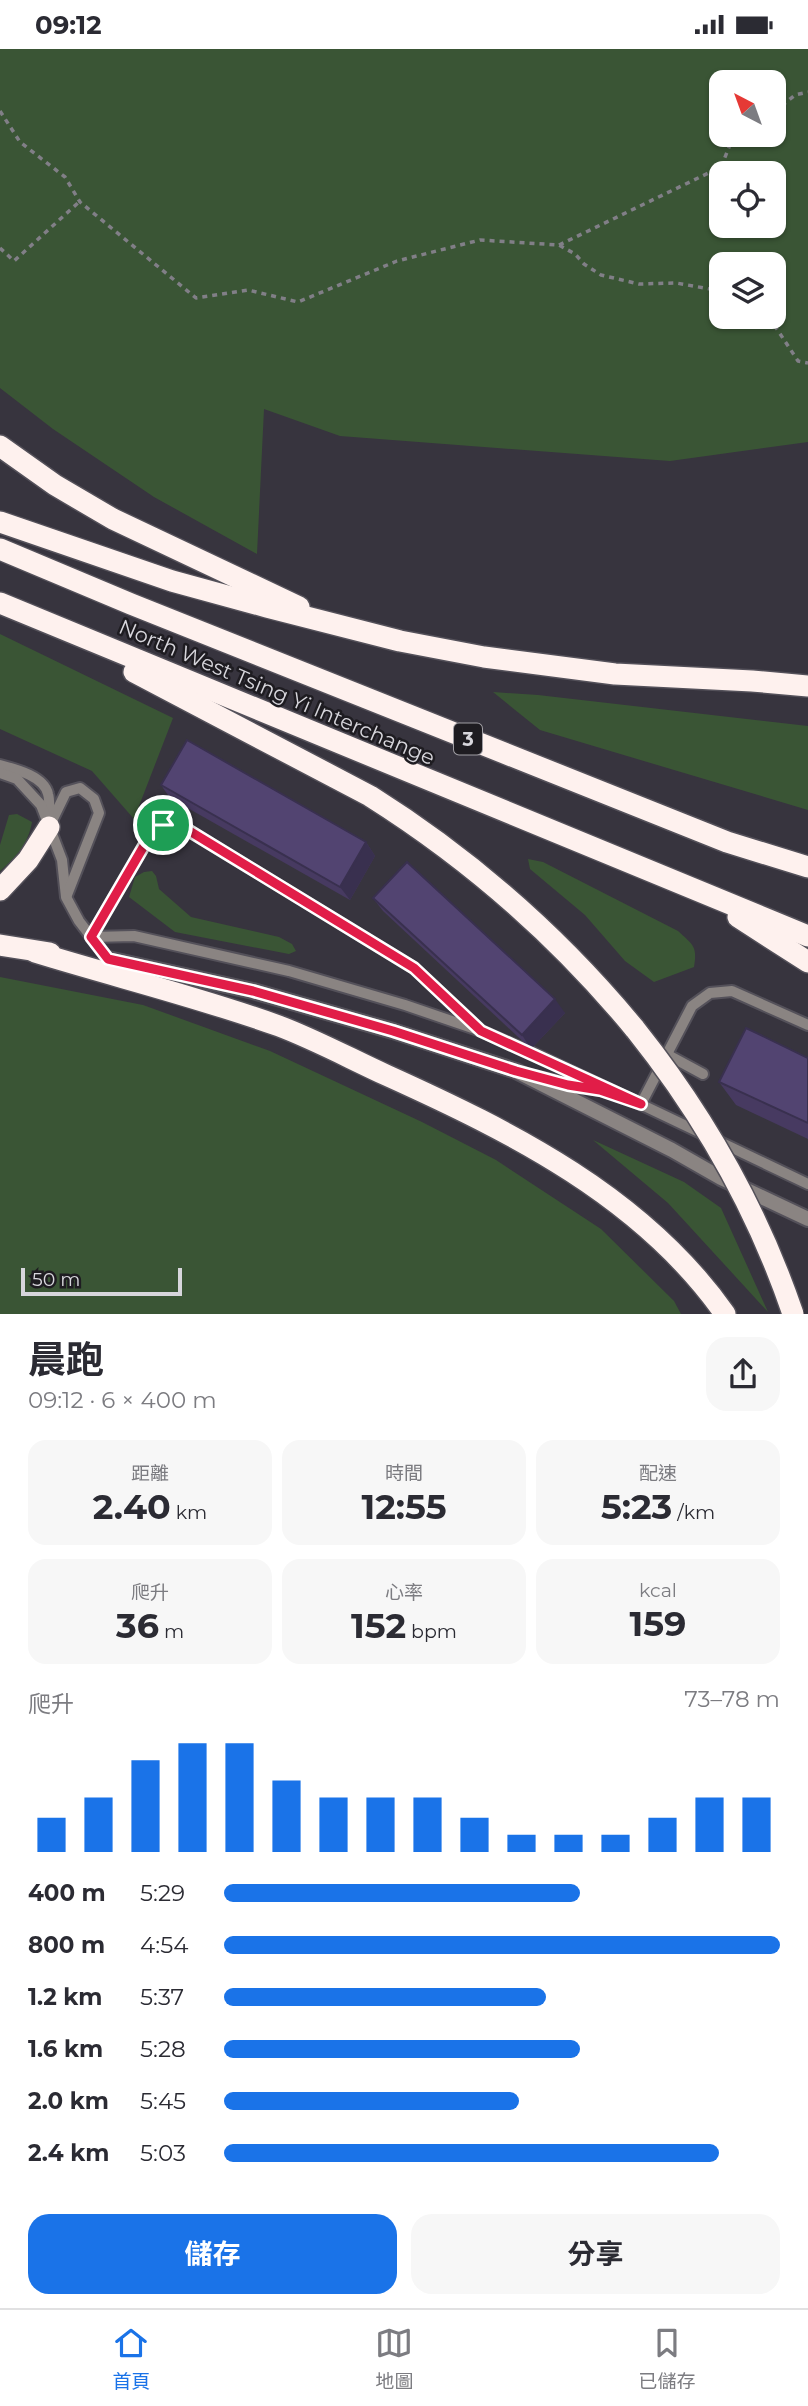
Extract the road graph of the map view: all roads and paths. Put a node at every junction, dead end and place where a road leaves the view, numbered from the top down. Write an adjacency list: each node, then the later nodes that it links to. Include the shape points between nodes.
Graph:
1 (808, 92): 2 (path)
2 (786, 103)
3 (0, 111): 5 (path, via 20,142 65,177)
4 (729, 147): 6 (path, via 721,167)
5 (80, 202): 6 (path, via 196,298 248,290 298,302 397,261 480,240); 7 (path, via 15,261)
6 (559, 245): 8 (path, via 601,275 639,284 676,283)
7 (0, 248)
8 (709, 289)
9 (777, 329): 10 (path, via 798,361)
10 (808, 363)
11 (0, 446): 15 (highway, via 113,519)
12 (0, 522): 15 (highway, via 172,580)
13 (0, 549): 21 (highway, North West Tsing Yi Interchange / 3, via 701,832)
14 (0, 603): 16 (highway, North West Tsing Yi Interchange)
15 (322, 620): 17 (highway, via 484,657 615,674)
16 (53, 625): 22 (highway, North West Tsing Yi Interchange); 40 (highway, bridge, via 401,815 530,918 635,1029 687,1099 728,1167)
17 (808, 686)
18 (0, 765): 20 (lane, via 24,772 43,785 48,793)
19 (0, 773): 20 (lane, via 18,779 33,795)
20 (49, 827): 23 (highway, via 28,860); 24 (lane, via 62,860); 24 (lane, via 66,792 79,788 94,799 99,813)
21 (808, 867)
22 (692, 888): 25 (highway, North West Tsing Yi Interchange); 30 (highway)
23 (0, 890)
24 (66, 897): 26 (lane)
25 (808, 936)
26 (91, 937): 29 (lane); 32 (lane, via 134,936 289,971); 32 (lane, via 152,832 178,824 414,968)
27 (0, 945): 28 (highway)
28 (35, 951): 29 (highway); 39 (highway, via 281,1027 484,1120 557,1161 627,1212 690,1271)
29 (108, 959): 34 (street, via 253,991)
30 (808, 962)
31 (808, 1025): 33 (lane, via 732,991 710,993 692,1006)
32 (481, 1031): 36 (lane)
33 (666, 1054): 35 (lane); 36 (lane)
34 (516, 1071): 36 (lane); 38 (street)
35 (703, 1074)
36 (641, 1104): 37 (lane)
37 (808, 1184)
38 (806, 1221)
39 (725, 1314)
40 (793, 1314)

